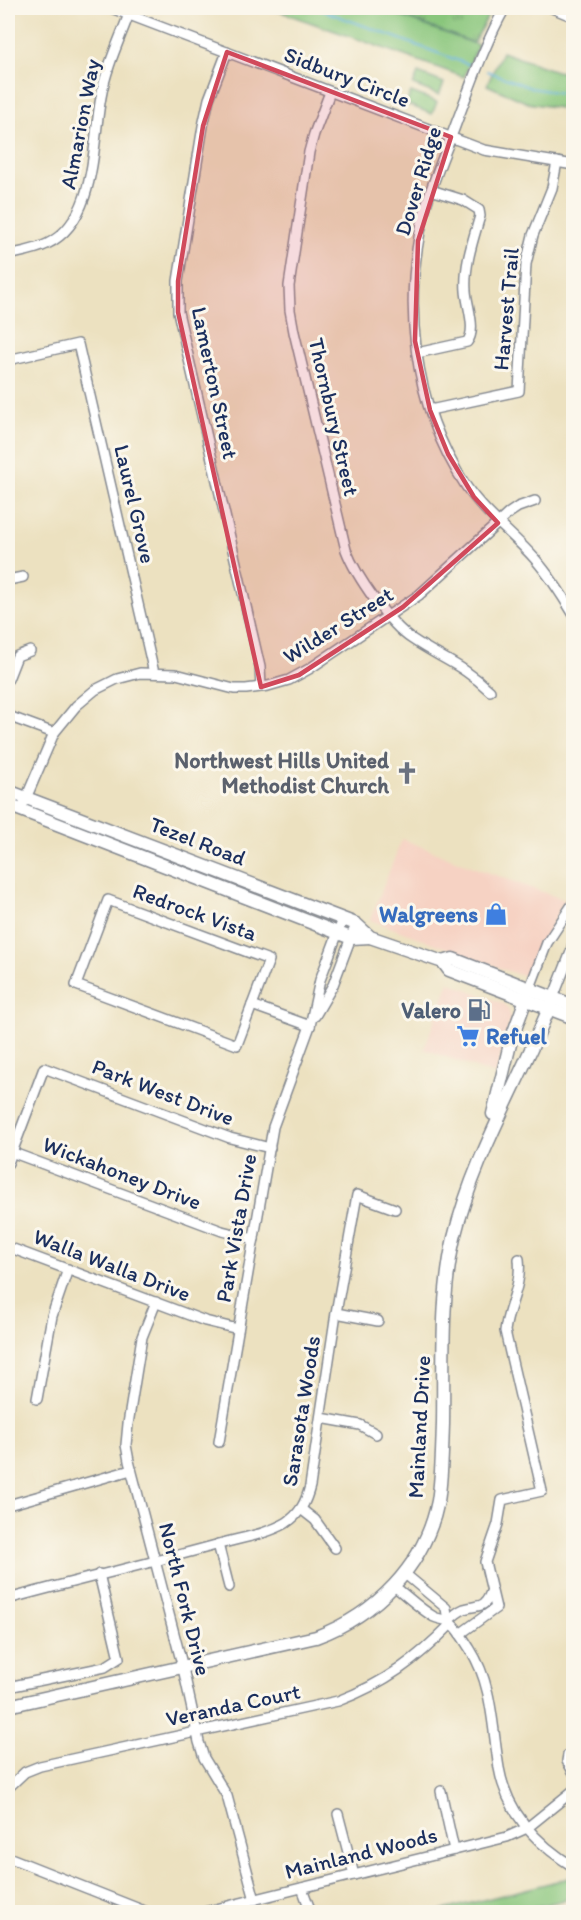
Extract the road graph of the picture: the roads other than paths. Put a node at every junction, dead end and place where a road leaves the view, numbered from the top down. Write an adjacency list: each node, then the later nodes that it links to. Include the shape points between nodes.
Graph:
1 (111, 8): 4 (street, Sidbury Circle)
2 (505, 8): 8 (street, Dover Ridge)
3 (555, 8): 5 (street)
4 (129, 14): 6 (street, Sidbury Circle); 12 (street, Almarion Way, via 101,94 85,200 75,220 47,244)
5 (573, 17)
6 (227, 52): 7 (street, Sidbury Circle); 25 (street, Lamerton Street, via 203,126 178,281 178,312 260,667)
7 (330, 92): 8 (street, Sidbury Circle); 21 (street, Thornbury Street, via 309,153 289,286 290,310 346,550)
8 (451, 137): 9 (street, Sidbury Circle, via 484,150); 11 (street, Dover Ridge)
9 (557, 162): 10 (street, Sidbury Circle); 15 (street, Harvest Trail, via 526,264 519,391)
10 (573, 165)
11 (431, 190): 13 (street, Dover Ridge, via 413,278); 13 (street, via 463,200 479,210 466,290 471,335 467,342)
12 (8, 255)
13 (417, 353): 15 (street, Dover Ridge)
14 (8, 360): 23 (street, Laurel Grove, via 78,344)
15 (430, 410): 17 (street, Dover Ridge, via 465,484)
16 (535, 501): 17 (street, Wilder Street, via 518,507)
17 (498, 523): 20 (street, Dover Ridge, via 534,558); 21 (street, Wilder Street, via 419,596)
18 (23, 577): 19 (street)
19 (8, 580)
20 (573, 615)
21 (388, 616): 25 (street, Wilder Street, via 299,675); 26 (street, Thornbury Street, via 411,639 463,668)
22 (30, 651): 24 (street, via 17,656)
23 (154, 673): 25 (street, Wilder Street, via 176,674 234,689); 28 (street, Wilder Street, via 128,676 95,690)
24 (8, 679)
25 (261, 687)
26 (490, 691)
27 (8, 716): 28 (street)
28 (54, 734): 30 (street, Wilder Street)
29 (8, 791): 30 (main road, Tezel Road)
30 (26, 798): 32 (street, Wilder Street); 34 (main road, Tezel Road)
31 (8, 805): 32 (main road, Tezel Road)
32 (21, 810): 36 (main road, Tezel Road)
33 (573, 902): 40 (street, via 547,943)
34 (343, 919): 35 (main road, Tezel Road); 36 (street, Park Vista Drive)
35 (356, 924): 37 (main road, Tezel Road); 38 (street, Park Vista Drive)
36 (337, 933): 38 (main road, Tezel Road); 45 (street, Park Vista Drive, via 320,980)
37 (370, 937): 38 (main road, Tezel Road); 40 (main road, Tezel Road, via 443,963 449,970)
38 (351, 938): 45 (street, Park Vista Drive, via 333,985)
39 (573, 939): 41 (street)
40 (528, 994): 41 (main road, Tezel Road); 46 (main road, Mainland Drive, via 511,1040)
41 (551, 1003): 43 (main road, Tezel Road); 44 (main road, Tezel Road); 46 (main road, Mainland Drive)
42 (252, 1005): 42 (street, Redrock Vista, via 269,960 108,900 76,985 237,1045); 45 (street)
43 (573, 1006)
44 (573, 1018)
45 (310, 1026): 47 (street, Park Vista Drive, via 277,1114)
46 (486, 1142): 69 (main road, Mainland Drive, via 459,1218 447,1278 438,1502 425,1539)
47 (270, 1148): 48 (street, Park West Drive, via 230,1138 44,1068); 51 (street, Park Vista Drive)
48 (11, 1152): 49 (street); 51 (street, Wickahoney Drive, via 222,1231)
49 (8, 1162)
50 (395, 1209): 56 (street, Sarasota Woods, via 357,1195)
51 (254, 1239): 58 (street, Park Vista Drive)
52 (8, 1246): 54 (street, Walla Walla Drive)
53 (519, 1259): 73 (street, via 519,1282 505,1331 542,1491 502,1500 485,1562)
54 (68, 1269): 55 (street, Walla Walla Drive); 59 (street, via 52,1316)
55 (156, 1302): 58 (street, Walla Walla Drive); 63 (street, North Fork Drive, via 142,1336 128,1424 126,1445)
56 (336, 1313): 57 (street); 60 (street, Sarasota Woods)
57 (378, 1321)
58 (238, 1329): 62 (street, Park Vista Drive)
59 (37, 1399)
60 (321, 1418): 61 (street, via 360,1425); 65 (street, Sarasota Woods, via 310,1486)
61 (375, 1434)
62 (219, 1442)
63 (131, 1470): 64 (street); 68 (street, North Fork Drive)
64 (8, 1505)
65 (301, 1509): 66 (street, Sarasota Woods, via 272,1530); 67 (street, via 315,1520)
66 (218, 1544): 68 (street, Sarasota Woods); 72 (street)
67 (335, 1548)
68 (156, 1562): 70 (street, Sarasota Woods); 77 (street, North Fork Drive)
69 (404, 1573): 71 (main road, Mainland Drive); 75 (street, via 446,1608)
70 (99, 1574): 74 (street, Sarasota Woods); 78 (street, via 119,1658 105,1667)
71 (394, 1586): 75 (street, via 435,1618); 77 (main road, Mainland Drive, via 370,1609 334,1630 303,1641)
72 (229, 1587)
73 (491, 1592): 75 (street, Veranda Court, via 480,1607 463,1610); 76 (street, via 496,1608)
74 (8, 1599)
75 (449, 1623): 76 (street); 80 (street, Veranda Court, via 417,1657 357,1694 317,1707)
76 (460, 1634): 87 (street, via 482,1672 503,1783)
77 (183, 1668): 79 (main road, Mainland Drive); 80 (street, North Fork Drive)
78 (8, 1687)
79 (8, 1706)
80 (197, 1733): 83 (street, Veranda Court, via 33,1768); 93 (street, North Fork Drive, via 204,1758 227,1796)
81 (573, 1750): 82 (street, via 567,1761)
82 (573, 1773)
83 (8, 1788)
84 (573, 1790): 87 (street, Mainland Woods)
85 (441, 1791): 88 (street)
86 (338, 1814): 91 (street)
87 (527, 1828): 88 (street, Mainland Woods); 90 (street, via 542,1845)
88 (454, 1850): 91 (street, Mainland Woods)
89 (8, 1857): 94 (street)
90 (573, 1867)
91 (354, 1875): 92 (street, Mainland Woods)
92 (302, 1888): 93 (street, Mainland Woods); 96 (street)
93 (255, 1900): 95 (street, Mainland Woods)
94 (147, 1912)
95 (204, 1912)
96 (311, 1912)

